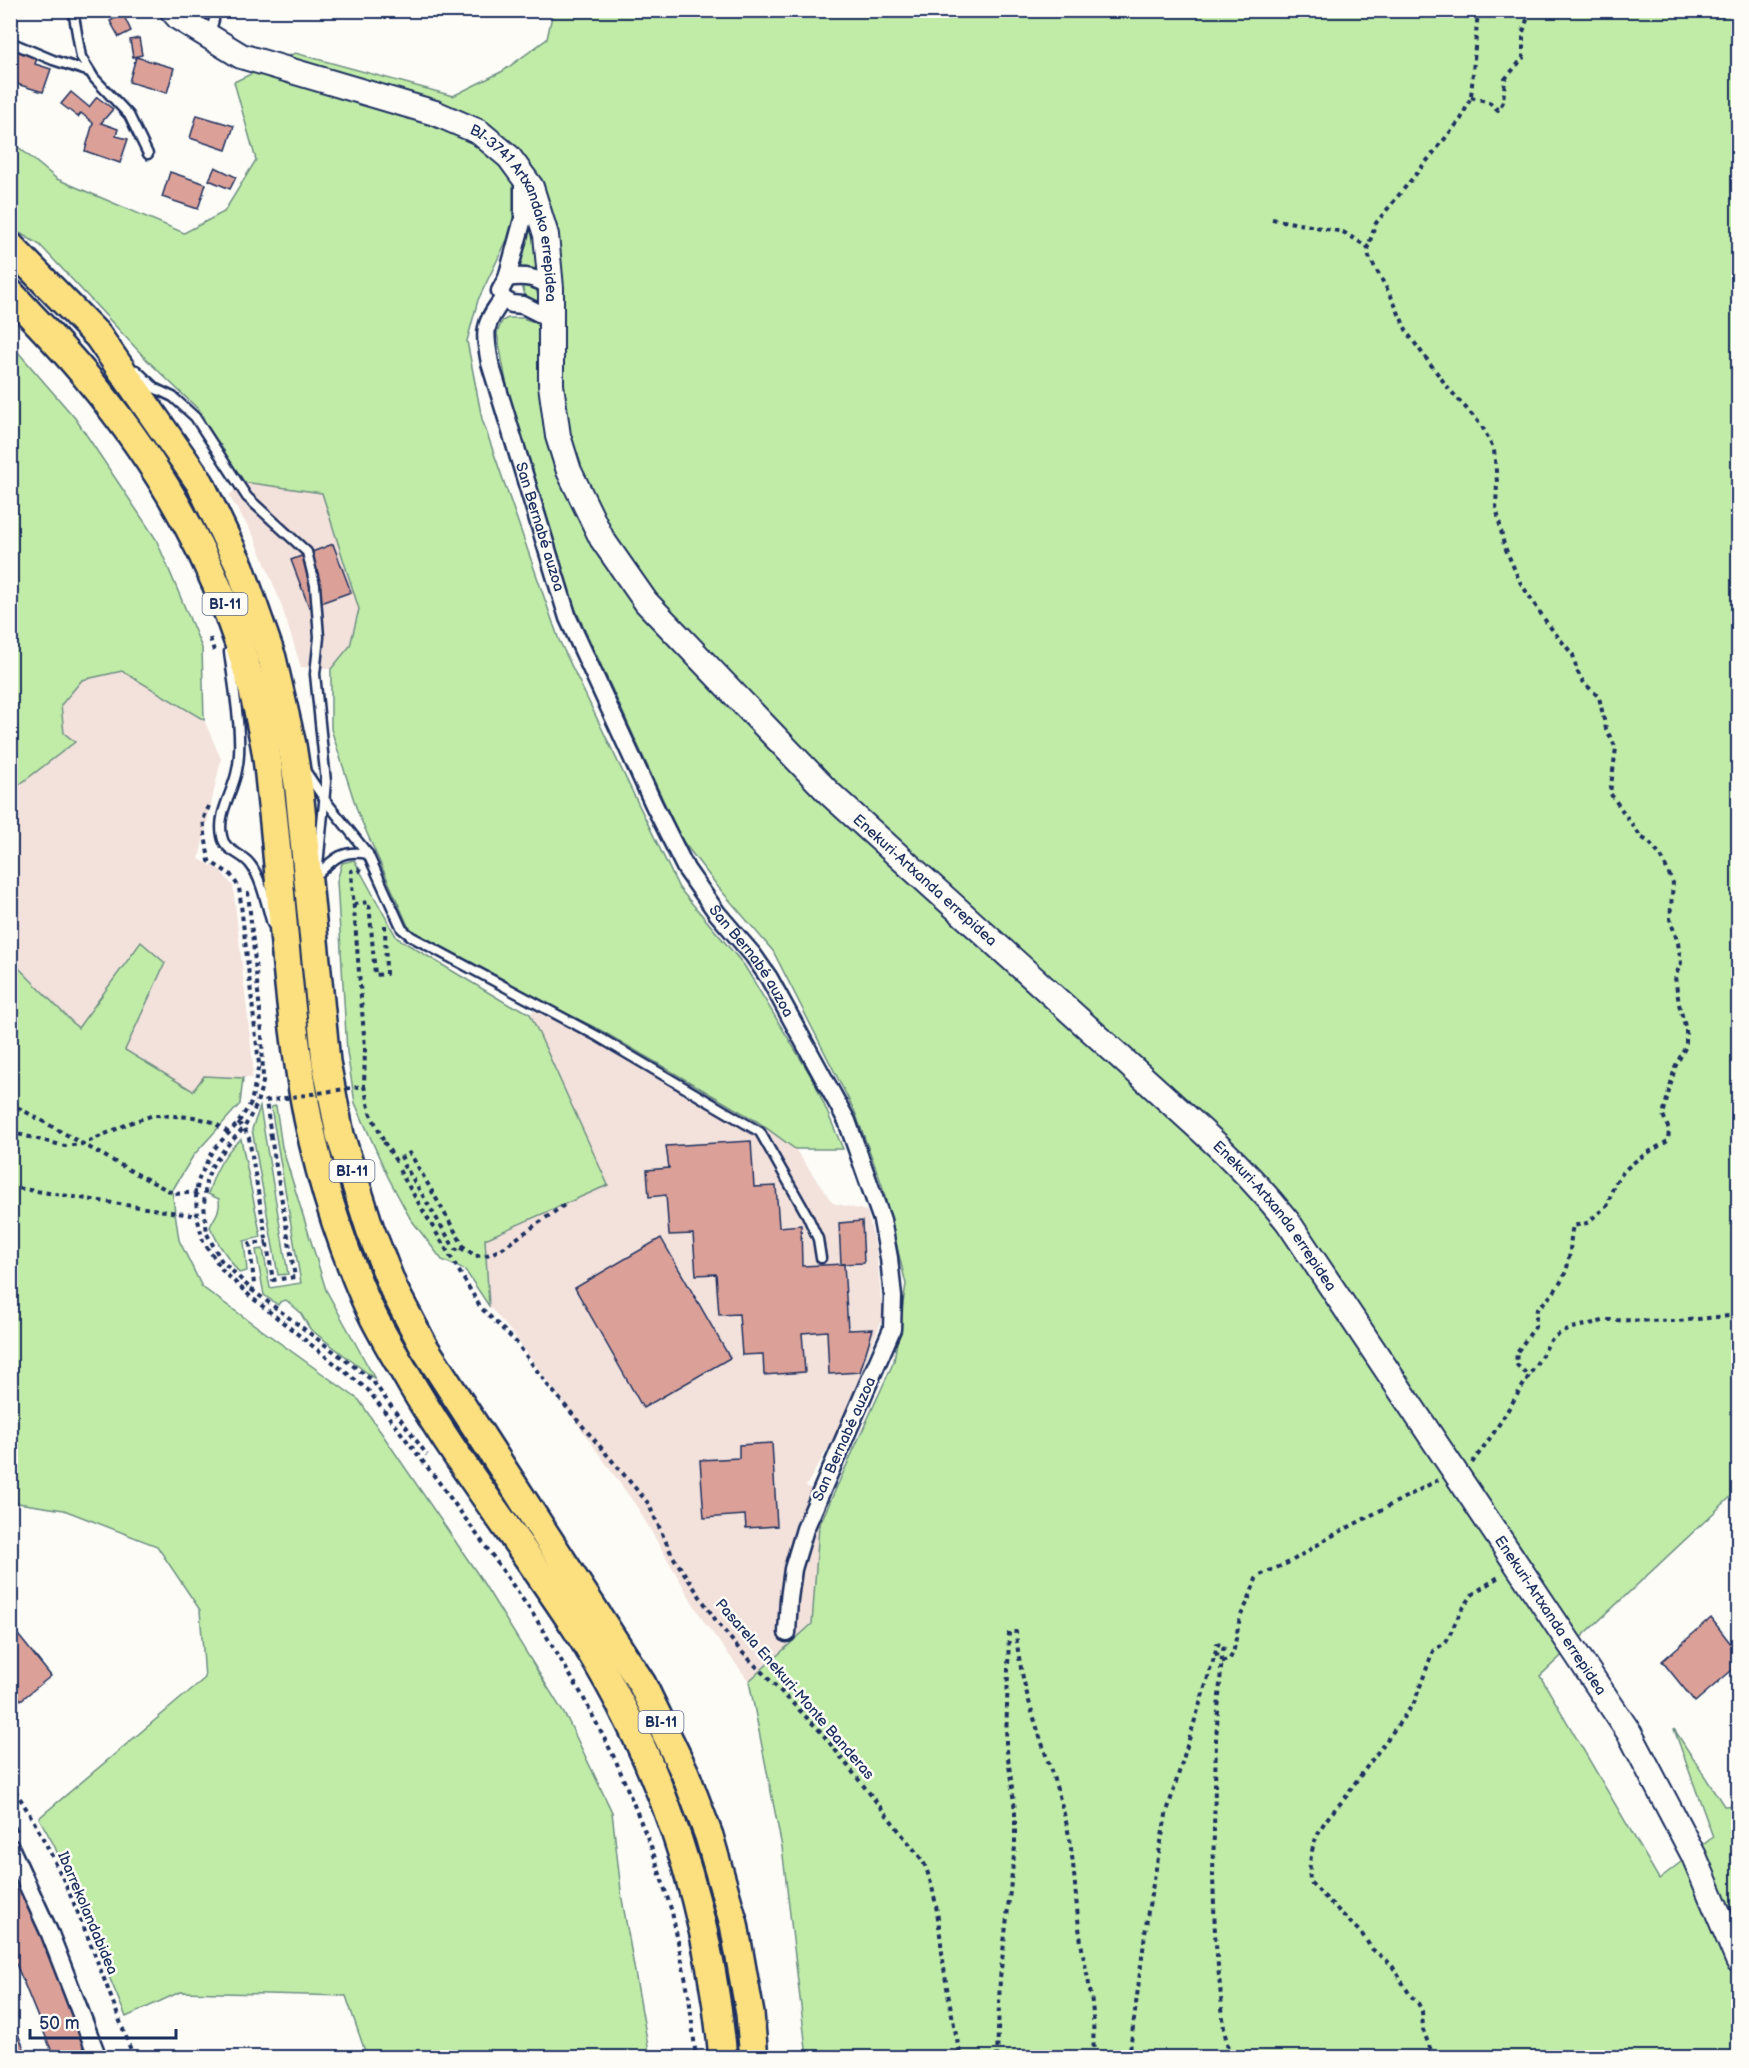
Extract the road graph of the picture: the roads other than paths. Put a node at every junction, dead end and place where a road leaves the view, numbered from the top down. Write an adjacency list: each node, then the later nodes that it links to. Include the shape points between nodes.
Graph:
1 (73, 10): 6 (lane, via 81,57)
2 (172, 10): 4 (street, BI-3741 Artxandako errepidea)
3 (214, 10): 4 (lane)
4 (208, 36): 8 (street, BI-3741 Artxandako errepidea, via 241,56 435,113 479,132)
5 (10, 42): 6 (lane)
6 (91, 72): 7 (lane, via 129,115)
7 (148, 154)
8 (522, 173): 10 (street, via 524,219); 11 (street, BI-3741 Artxandako errepidea, via 531,187 546,235)
9 (10, 246): 16 (main road, BI-11)
10 (507, 278): 11 (street, via 532,277); 13 (street, via 500,291)
11 (551, 288): 14 (street, via 539,300); 15 (street, BI-3741 Artxandako errepidea)
12 (10, 293): 17 (main road, BI-11, via 89,379 135,440 199,543)
13 (503, 299): 14 (street); 25 (street, San Bernabé auzoa, via 489,317 486,330 490,363 568,618 686,869 769,978 847,1121 882,1220 893,1297 892,1329 805,1529 793,1569)
14 (523, 305): 15 (street)
15 (551, 319): 18 (street, BI-3741 Artxandako errepidea, via 551,386 558,436 569,471 602,539)
16 (98, 336): 19 (main road, BI-11, via 200,483 225,535 272,658); 20 (lane, via 156,389 195,417 246,497 307,552 315,585 319,637 315,674 326,782)
17 (221, 595): 23 (main road, BI-11, via 244,661 266,748); 23 (lane, via 238,733 238,770 220,824 222,840 251,864)
18 (646, 602): 27 (street, Enekuri-Artxanda errepidea, via 829,793 1240,1166 1288,1222 1630,1734 1694,1856)
19 (292, 745): 20 (lane); 22 (main road, BI-11)
20 (324, 800): 21 (lane); 22 (lane)
21 (368, 854): 22 (lane, via 355,851 334,859); 24 (lane, via 402,929 412,937 597,1036 760,1132 807,1215 818,1239)
22 (313, 884): 30 (main road, BI-11, via 326,1062 340,1135 370,1229 394,1290 424,1347 642,1684 685,1773 709,1836 734,1924)
23 (289, 977): 29 (main road, BI-11, via 298,1064 314,1147 333,1214 363,1294 427,1410 577,1631 645,1752 681,1846 705,1931)
24 (821, 1258)
25 (787, 1633)
26 (10, 1847): 28 (street, via 50,1934)
27 (1738, 1960)
28 (98, 2058)
29 (723, 2058)
30 (754, 2058)

